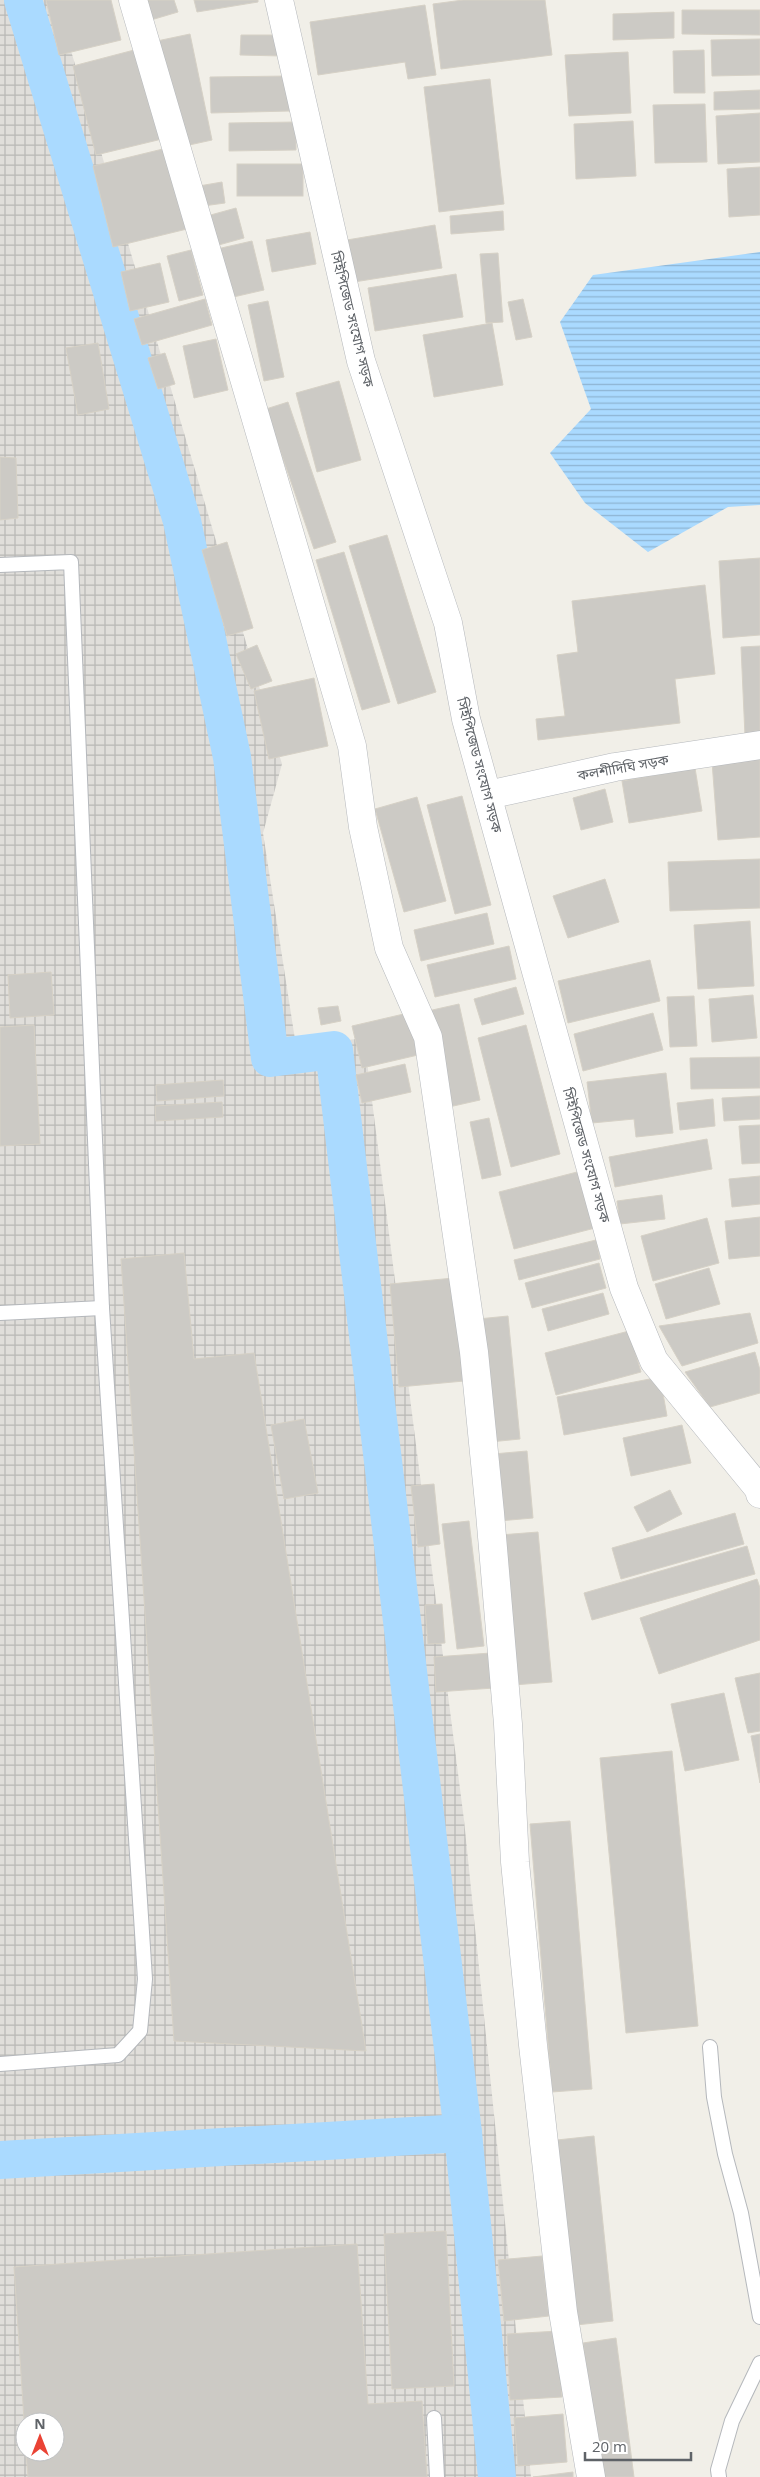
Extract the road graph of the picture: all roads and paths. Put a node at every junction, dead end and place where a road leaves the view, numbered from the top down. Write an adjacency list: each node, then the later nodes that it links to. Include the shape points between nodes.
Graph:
1 (133, 0): 15 (street, via 352,746 363,827 390,948 428,1037 474,1352 533,2045 563,2312)
2 (279, 0): 5 (street, সিইপিজেড সংযোগ সড়ক, via 361,362 448,623 466,719)
3 (0, 565): 6 (lane, via 71,562)
4 (760, 745): 5 (street, কলশীদিঘি সড়ক, via 614,767)
5 (488, 795): 8 (street, সিইপিজেড সংযোগ সড়ক, via 624,1288 654,1361)
6 (102, 1308): 7 (lane); 10 (lane, via 145,1979 140,2031 118,2055)
7 (0, 1313)
8 (760, 1494)
9 (710, 2047): 11 (lane, via 714,2097 725,2154 742,2213)
10 (0, 2064)
11 (760, 2317)
12 (760, 2363): 16 (lane, via 732,2421 718,2470)
13 (434, 2418): 14 (lane)
14 (437, 2477)
15 (591, 2477)
16 (720, 2477)

